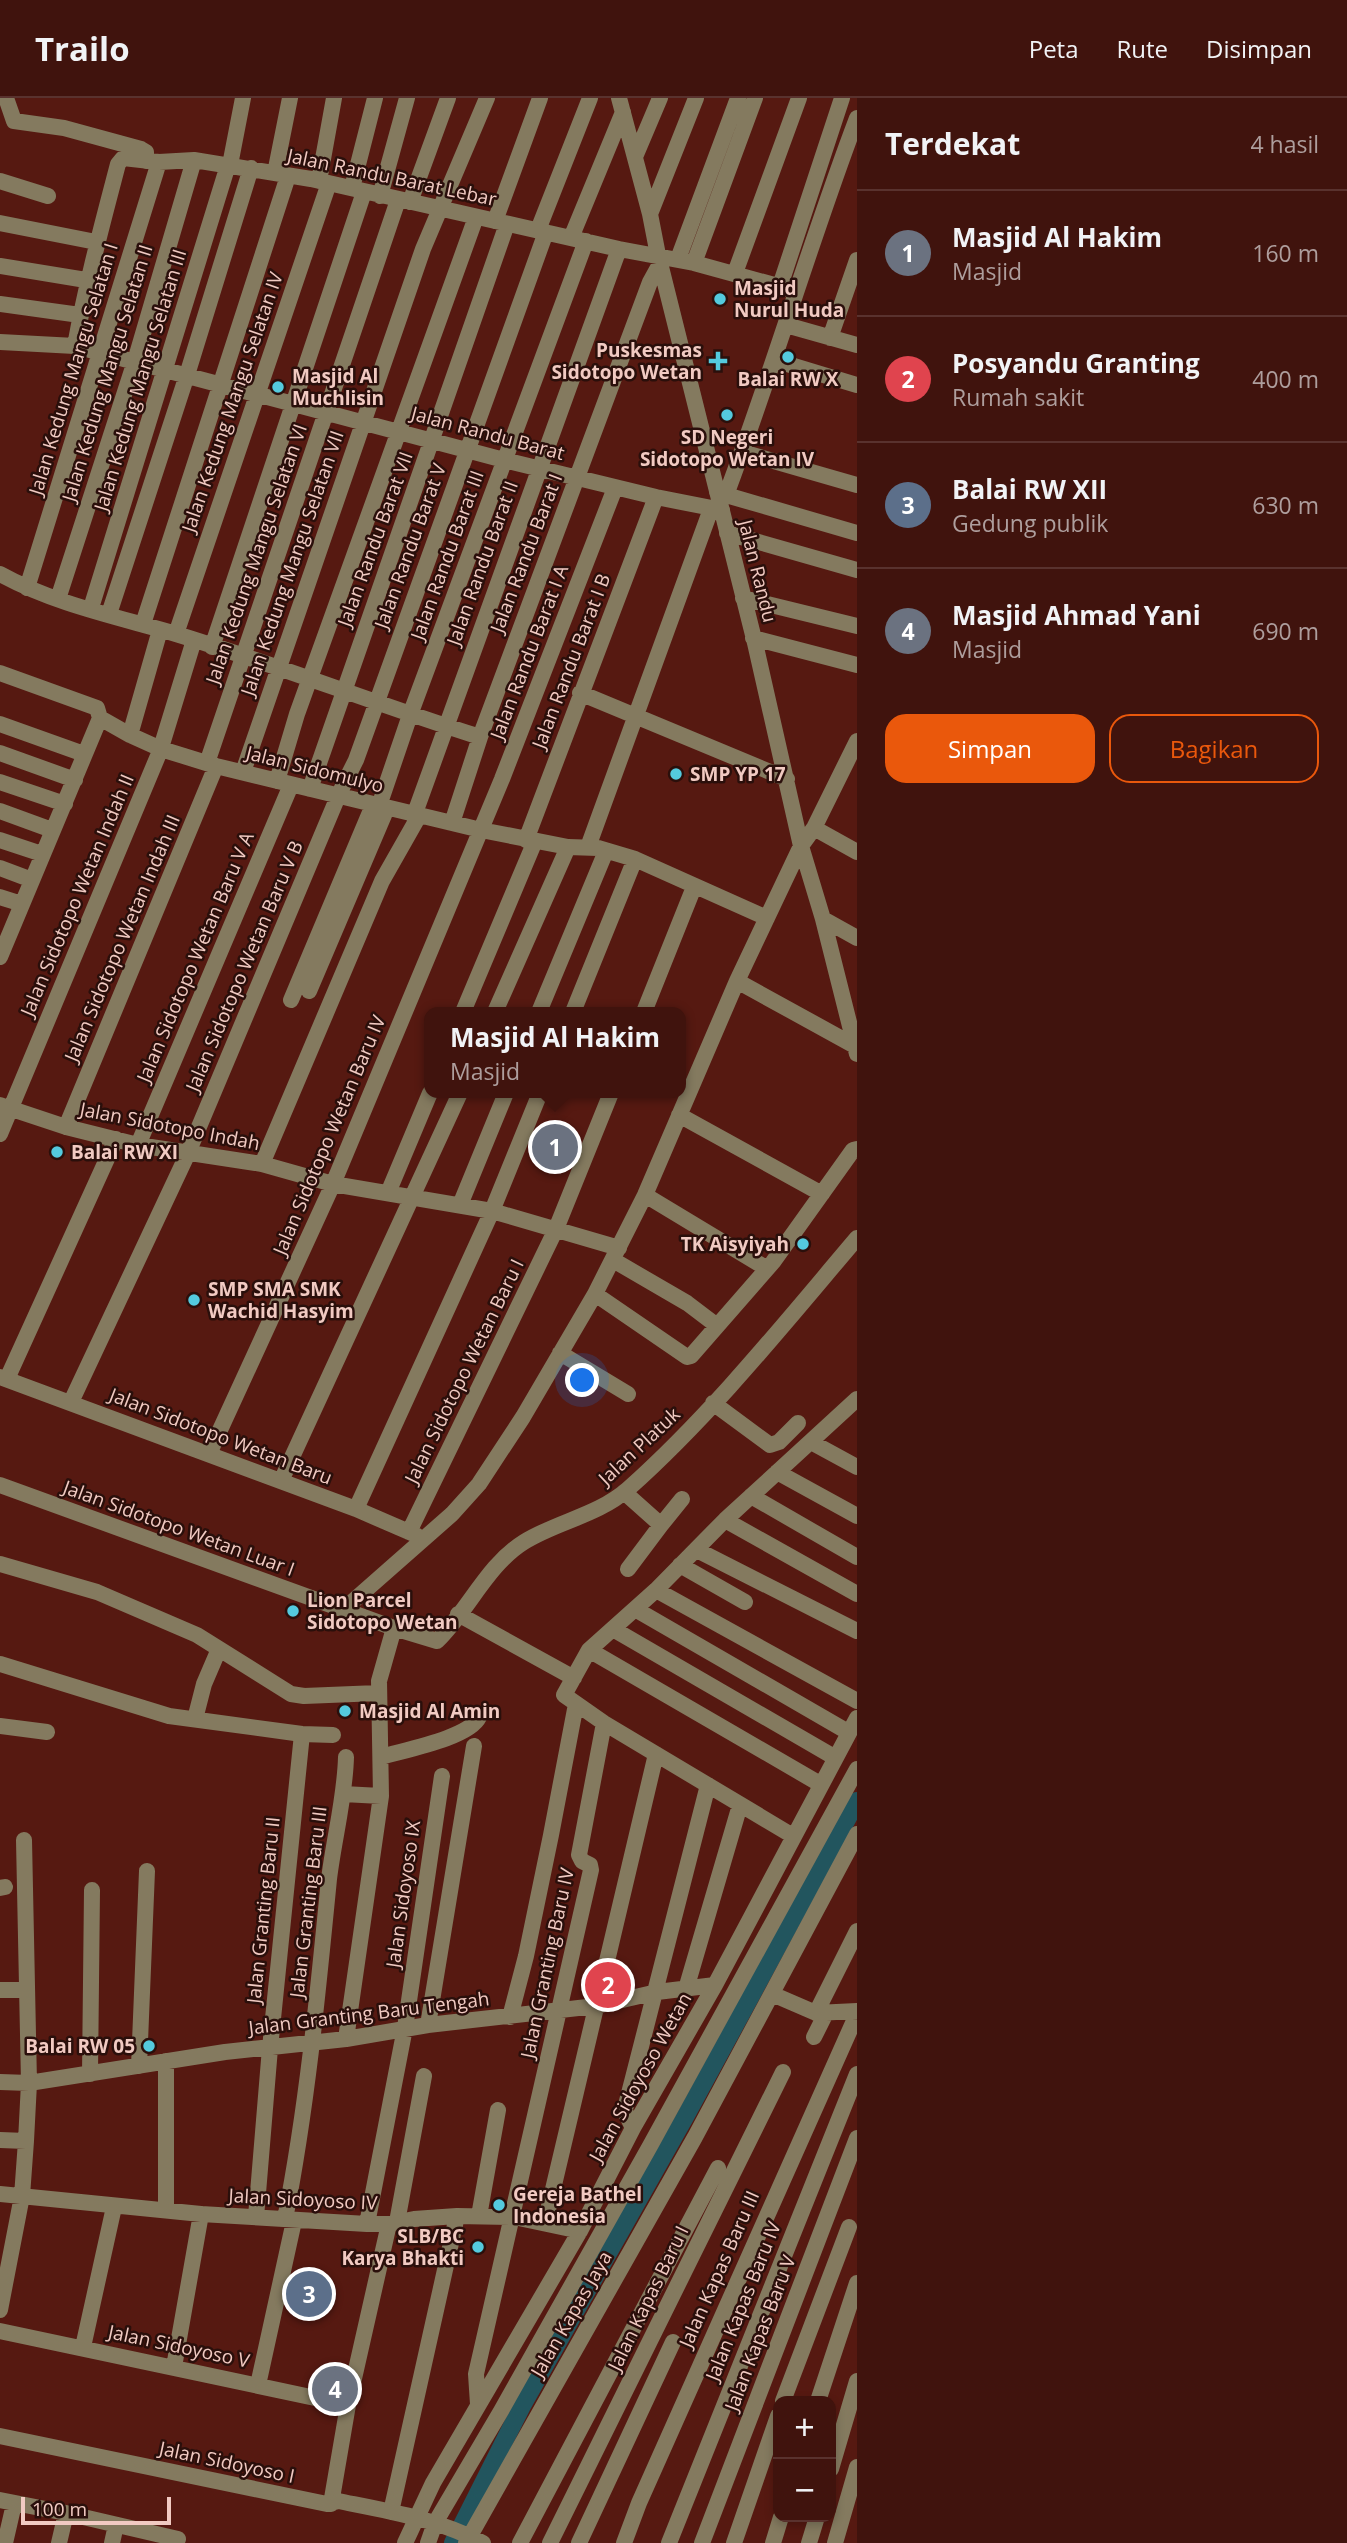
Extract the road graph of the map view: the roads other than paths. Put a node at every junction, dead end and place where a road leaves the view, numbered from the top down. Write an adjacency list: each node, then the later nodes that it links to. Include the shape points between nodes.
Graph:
1 (6, 98): 21 (street, via 14,121 64,128 141,149)
2 (243, 98): 22 (street, Jalan Kedung Mangu Selatan III)
3 (290, 98): 24 (street)
4 (334, 98): 26 (street, Jalan Kedung Mangu Selatan IV)
5 (375, 98): 27 (street)
6 (407, 98): 27 (street)
7 (447, 98): 29 (street, Jalan Kedung Mangu Selatan VI)
8 (487, 98): 30 (street, Jalan Kedung Mangu Selatan VII)
9 (540, 98): 33 (street, Jalan Randu Barat VII)
10 (590, 98): 35 (street, Jalan Randu Barat V)
11 (660, 98): 19 (street)
12 (696, 98): 31 (street)
13 (738, 98): 41 (street)
14 (755, 98): 41 (street)
15 (799, 98): 43 (street)
16 (842, 98): 45 (street)
17 (621, 105): 19 (street, Jalan Randu); 36 (street, Jalan Randu Barat III)
18 (857, 118): 45 (street)
19 (635, 157): 31 (street, Jalan Randu)
20 (194, 160): 21 (street, Jalan Randu Barat Lebar); 22 (street, Jalan Randu Barat Lebar); 55 (street, Jalan Kedung Mangu Selatan II)
21 (153, 162): 37 (street, Jalan Randu Barat Lebar, via 124,158 118,164); 53 (street, Jalan Kedung Mangu Selatan I)
22 (229, 165): 23 (street, Jalan Randu Barat Lebar); 56 (street, Jalan Kedung Mangu Selatan III)
23 (251, 168): 24 (street, Jalan Randu Barat Lebar); 57 (street)
24 (282, 174): 26 (street, Jalan Randu Barat Lebar); 58 (street)
25 (0, 181): 28 (street)
26 (324, 182): 27 (street, Jalan Randu Barat Lebar); 60 (street, Jalan Kedung Mangu Selatan IV)
27 (365, 192): 29 (street, Jalan Randu Barat Lebar); 61 (street)
28 (48, 197)
29 (404, 201): 30 (street, Jalan Randu Barat Lebar); 62 (street, Jalan Kedung Mangu Selatan VI)
30 (440, 209): 32 (street, Jalan Randu Barat Lebar); 63 (street, Jalan Kedung Mangu Selatan VII)
31 (650, 214): 39 (street, Jalan Randu)
32 (476, 217): 33 (street, Jalan Randu Barat Lebar); 64 (street, Jalan Sidotopo Wetan Baru V A)
33 (501, 222): 35 (street, Jalan Randu Barat Lebar); 65 (street, Jalan Randu Barat VII)
34 (0, 223): 37 (street)
35 (542, 231): 36 (street, Jalan Randu Barat Lebar); 66 (street, Jalan Randu Barat V)
36 (578, 239): 38 (street, Jalan Randu Barat Lebar); 68 (street, Jalan Randu Barat III)
37 (96, 242): 44 (street)
38 (619, 249): 39 (street, Jalan Randu Barat Lebar); 69 (street, Jalan Randu Barat II)
39 (660, 259): 41 (street, Jalan Randu Barat Lebar); 70 (street, Jalan Randu Barat I); 74 (street, Jalan Randu)
40 (857, 260): 49 (street)
41 (686, 261): 43 (street, Jalan Randu Barat Lebar)
42 (0, 266): 44 (street)
43 (735, 273): 45 (street, Jalan Randu Barat Lebar)
44 (86, 280): 47 (street)
45 (788, 289): 48 (street)
46 (0, 304): 47 (street)
47 (80, 315): 52 (street)
48 (786, 325): 49 (street); 54 (street)
49 (830, 338): 51 (street)
50 (0, 342): 52 (street, Jalan Randu Barat)
51 (857, 345)
52 (75, 346): 53 (street, Jalan Randu Barat)
53 (101, 352): 55 (street, Jalan Randu Barat); 79 (street, Jalan Kedung Mangu Selatan I)
54 (774, 360): 59 (street); 67 (street)
55 (135, 361): 56 (street, Jalan Randu Barat); 81 (street, Jalan Kedung Mangu Selatan II)
56 (165, 370): 57 (street, Jalan Randu Barat); 82 (street, Jalan Kedung Mangu Selatan III)
57 (187, 375): 58 (street, Jalan Randu Barat); 83 (street)
58 (221, 383): 60 (street, Jalan Randu Barat); 84 (street)
59 (857, 385)
60 (257, 393): 61 (street, Jalan Randu Barat); 86 (street, Jalan Kedung Mangu Selatan IV)
61 (293, 403): 62 (street, Jalan Randu Barat); 89 (street)
62 (327, 412): 63 (street, Jalan Randu Barat); 90 (street, Jalan Kedung Mangu Selatan VI)
63 (362, 421): 64 (street, Jalan Randu Barat); 92 (street, Jalan Kedung Mangu Selatan VII)
64 (398, 431): 65 (street, Jalan Randu Barat); 94 (street, Jalan Sidotopo Wetan Baru V A)
65 (433, 440): 66 (street, Jalan Randu Barat); 95 (street, Jalan Randu Barat VII)
66 (467, 450): 68 (street, Jalan Randu Barat); 97 (street, Jalan Randu Barat V)
67 (742, 452): 71 (street); 74 (street)
68 (504, 460): 69 (street, Jalan Randu Barat); 98 (street, Jalan Randu Barat III)
69 (538, 468): 70 (street, Jalan Randu Barat); 102 (street, Jalan Randu Barat II)
70 (577, 478): 72 (street, Jalan Randu Barat); 104 (street, Jalan Randu Barat I)
71 (857, 485)
72 (615, 488): 73 (street, Jalan Randu Barat); 125 (street, Jalan Randu Barat I A)
73 (656, 497): 74 (street, Jalan Randu Barat); 96 (street, Jalan Randu Barat I B)
74 (719, 501): 75 (street, Jalan Randu); 76 (street, Jalan Randu Barat); 99 (street)
75 (727, 533): 77 (street); 80 (street, Jalan Randu)
76 (857, 533)
77 (857, 570)
78 (0, 574): 79 (street)
79 (27, 588): 81 (street)
80 (743, 598): 85 (street); 87 (street, Jalan Randu)
81 (58, 599): 82 (street)
82 (91, 608): 83 (street)
83 (109, 614): 84 (street)
84 (143, 624): 86 (street)
85 (857, 626)
86 (168, 632): 88 (street); 103 (street, Jalan Kedung Mangu Selatan IV)
87 (753, 638): 91 (street); 112 (street, Jalan Randu)
88 (194, 640): 89 (street); 106 (street, Jalan Sidotopo Wetan Indah II)
89 (212, 647): 90 (street)
90 (244, 657): 92 (street); 109 (street, Jalan Kedung Mangu Selatan VI)
91 (857, 666)
92 (278, 668): 94 (street); 111 (street, Jalan Kedung Mangu Selatan VII)
93 (0, 673): 100 (street, Jalan Sidomulyo, via 97,708)
94 (310, 679): 95 (street); 115 (street, Jalan Sidotopo Wetan Baru V A)
95 (343, 690): 97 (street); 116 (street, Jalan Randu Barat VII)
96 (580, 693): 99 (street); 127 (street, Jalan Randu Barat I B)
97 (377, 702): 98 (street); 117 (street, Jalan Randu Barat V)
98 (410, 715): 102 (street); 119 (street, Jalan Randu Barat III)
99 (637, 715): 112 (street); 130 (street)
100 (100, 718): 103 (street, Jalan Sidomulyo); 108 (street)
101 (0, 724): 108 (street)
102 (446, 726): 104 (street); 121 (street, Jalan Randu Barat II)
103 (130, 736): 106 (street, Jalan Sidomulyo)
104 (480, 737): 122 (street, Jalan Randu Barat I)
105 (857, 741): 110 (street)
106 (161, 749): 109 (street, Jalan Sidomulyo); 159 (street, Jalan Sidotopo Wetan Indah II)
107 (0, 752): 113 (street)
108 (84, 754): 113 (street)
109 (212, 764): 111 (street, Jalan Sidomulyo); 161 (street, Jalan Sidotopo Wetan Indah III)
110 (852, 767): 123 (street)
111 (243, 772): 115 (street, Jalan Sidomulyo)
112 (787, 779): 128 (street, Jalan Randu)
113 (75, 780): 118 (street)
114 (0, 782): 118 (street)
115 (284, 783): 116 (street, Jalan Sidomulyo); 164 (street, Jalan Sidotopo Wetan Baru V A)
116 (310, 789): 117 (street, Jalan Sidomulyo)
117 (339, 794): 119 (street, Jalan Sidomulyo); 166 (street, Jalan Sidotopo Wetan Baru V B)
118 (65, 804): 124 (street)
119 (380, 806): 121 (street, Jalan Sidomulyo); 145 (street); 146 (street)
120 (0, 811): 124 (street)
121 (417, 814): 122 (street, Jalan Sidomulyo); 167 (street, Jalan Randu Barat II, via 382,881)
122 (452, 823): 125 (street, Jalan Sidomulyo)
123 (814, 828): 128 (street); 132 (street)
124 (52, 830): 133 (street)
125 (481, 830): 127 (street, Jalan Sidomulyo); 168 (street, Jalan Sidotopo Wetan Baru IV)
126 (0, 840): 133 (street)
127 (531, 841): 129 (street, Jalan Sidomulyo); 148 (street, Jalan Randu Barat I B)
128 (801, 846): 140 (street); 141 (street, Jalan Randu)
129 (568, 847): 130 (street, Jalan Sidomulyo); 149 (street)
130 (588, 847): 131 (street, Jalan Sidomulyo)
131 (606, 851): 134 (street, Jalan Sidomulyo); 150 (street)
132 (857, 852)
133 (42, 854): 136 (street)
134 (635, 859): 137 (street, Jalan Sidomulyo); 151 (street)
135 (0, 868): 136 (street)
136 (32, 880): 139 (street)
137 (694, 887): 140 (street, Jalan Sidomulyo); 152 (street)
138 (0, 897): 139 (street)
139 (22, 904): 143 (street)
140 (767, 918): 144 (street)
141 (823, 919): 142 (street); 147 (street, Jalan Randu)
142 (857, 938)
143 (0, 957)
144 (737, 981): 153 (street); 160 (street)
145 (309, 991)
146 (290, 1000)
147 (850, 1000): 153 (street, Jalan Randu)
148 (465, 1007)
149 (497, 1007)
150 (541, 1007)
151 (575, 1007)
152 (646, 1007)
153 (856, 1050)
154 (428, 1098): 169 (street)
155 (458, 1098): 172 (street)
156 (504, 1098): 173 (street)
157 (538, 1098): 174 (street)
158 (609, 1098): 175 (street, Jalan Sidotopo Wetan Baru I)
159 (5, 1107): 161 (street, Jalan Sidotopo Indah); 162 (street, Jalan Sidotopo Wetan Indah II)
160 (679, 1115): 170 (street); 171 (street)
161 (66, 1127): 163 (street, Jalan Sidotopo Indah)
162 (0, 1135)
163 (116, 1139): 164 (street, Jalan Sidotopo Indah); 182 (street)
164 (138, 1145): 166 (street, Jalan Sidotopo Indah)
165 (857, 1149): 170 (street)
166 (188, 1153): 167 (street, Jalan Sidotopo Indah); 185 (street, Jalan Sidotopo Wetan Baru V B)
167 (262, 1164): 168 (street, Jalan Sidotopo Indah)
168 (333, 1184): 169 (street, Jalan Sidotopo Indah); 189 (street, Jalan Sidotopo Wetan Baru IV)
169 (388, 1193): 172 (street, Jalan Sidotopo Indah)
170 (822, 1194): 178 (street)
171 (645, 1195): 177 (street); 178 (street)
172 (411, 1198): 173 (street, Jalan Sidotopo Indah); 192 (street)
173 (460, 1205): 174 (street, Jalan Sidotopo Indah)
174 (492, 1211): 175 (street, Jalan Sidotopo Indah); 197 (street)
175 (556, 1229): 177 (street, Jalan Sidotopo Indah); 201 (street, Jalan Sidotopo Wetan Baru I)
176 (857, 1238): 186 (street, Jalan Platuk)
177 (616, 1254): 179 (street); 180 (street, Jalan Sidotopo Indah)
178 (766, 1268): 180 (street)
179 (595, 1294): 180 (street, via 687,1357); 181 (street)
180 (716, 1325)
181 (560, 1353): 183 (street); 202 (street, via 479,1484)
182 (4, 1378): 185 (street, Jalan Sidotopo Wetan Baru)
183 (628, 1394)
184 (857, 1399): 188 (street)
185 (71, 1402): 189 (street, Jalan Sidotopo Wetan Baru)
186 (713, 1403): 187 (street, via 770,1445); 194 (street, Jalan Platuk)
187 (798, 1423)
188 (811, 1442): 190 (street); 191 (street)
189 (209, 1454): 192 (street, Jalan Sidotopo Wetan Baru)
190 (857, 1467)
191 (777, 1472): 195 (street); 198 (street)
192 (281, 1481): 197 (street, Jalan Sidotopo Wetan Baru)
193 (0, 1485): 211 (street, Jalan Sidotopo Wetan Luar I)
194 (624, 1492): 200 (street); 213 (street, Jalan Platuk, via 606,1506 506,1555)
195 (751, 1496): 199 (street); 204 (street)
196 (682, 1499): 200 (street)
197 (356, 1508): 201 (street, Jalan Sidotopo Wetan Baru)
198 (857, 1516)
199 (725, 1520): 203 (street); 209 (street)
200 (661, 1525): 207 (street)
201 (409, 1532): 202 (street, Jalan Sidotopo Wetan Baru)
202 (425, 1539): 211 (street)
203 (697, 1550): 206 (street); 216 (street)
204 (857, 1557)
205 (0, 1564): 217 (street, via 97,1592)
206 (680, 1565): 208 (street); 210 (street)
207 (628, 1569)
208 (656, 1590): 212 (street); 223 (street)
209 (857, 1594)
210 (745, 1602)
211 (343, 1609): 214 (street, Jalan Platuk)
212 (635, 1609): 215 (street); 227 (street)
213 (458, 1614): 214 (street, Jalan Platuk, via 437,1641); 220 (street)
214 (394, 1628): 221 (street)
215 (613, 1629): 218 (street); 236 (street)
216 (857, 1631)
217 (219, 1649): 221 (street, via 297,1696); 225 (street)
218 (589, 1650): 220 (street); 239 (street)
219 (0, 1664): 225 (street, via 169,1716)
220 (574, 1678): 222 (street)
221 (378, 1693): 235 (street)
222 (570, 1700): 226 (street); 260 (street, via 551,1835)
223 (857, 1701)
224 (479, 1717): 235 (street, via 474,1725 450,1737)
225 (195, 1719): 230 (street)
226 (604, 1723): 233 (street); 257 (street, Jalan Granting Baru IV, via 579,1856 591,1870)
227 (853, 1725): 236 (street, Jalan Sidoyoso Wetan)
228 (0, 1726): 229 (street)
229 (47, 1732)
230 (302, 1734): 231 (street); 266 (street, Jalan Granting Baru II)
231 (333, 1735)
232 (474, 1746): 261 (street)
233 (656, 1754): 240 (street); 256 (street)
234 (346, 1757): 241 (street, Jalan Granting Baru III)
235 (381, 1757): 242 (street)
236 (834, 1757): 239 (street, Jalan Sidoyoso Wetan)
237 (857, 1769): 320 (street)
238 (442, 1776): 262 (street, Jalan Sidoyoso IX)
239 (820, 1784): 245 (street, Jalan Sidoyoso Wetan)
240 (708, 1785): 243 (street); 254 (street)
241 (343, 1794): 242 (street); 265 (street, Jalan Granting Baru III)
242 (381, 1796): 264 (street)
243 (740, 1805): 245 (street); 251 (street)
244 (857, 1834): 255 (street, Jalan Kapas Jaya)
245 (793, 1836): 250 (street, Jalan Sidoyoso Wetan)
246 (24, 1840): 253 (street)
247 (147, 1871): 268 (street)
248 (92, 1890): 270 (street)
249 (857, 1931): 258 (street)
250 (715, 1985): 251 (street, Jalan Granting Baru Tengah); 276 (street, Jalan Sidoyoso Wetan)
251 (686, 1989): 254 (street, Jalan Granting Baru Tengah)
252 (0, 1990): 253 (street)
253 (27, 1990): 274 (street)
254 (657, 1992): 256 (street, Jalan Granting Baru Tengah); 276 (street, via 625,2109)
255 (772, 1994): 258 (street); 324 (street, Jalan Kapas Jaya)
256 (596, 2006): 257 (street, Jalan Granting Baru Tengah); 292 (street)
257 (559, 2010): 260 (street, Jalan Granting Baru Tengah); 289 (street, Jalan Granting Baru IV)
258 (821, 2013): 259 (street); 263 (street)
259 (857, 2013): 333 (street, Jalan Kapas Baru III)
260 (510, 2017): 261 (street, Jalan Granting Baru Tengah)
261 (428, 2025): 262 (street, Jalan Granting Baru Tengah)
262 (405, 2028): 264 (street, Jalan Granting Baru Tengah); 293 (street, Jalan Sidoyoso IX)
263 (814, 2037)
264 (346, 2039): 265 (street, Jalan Granting Baru Tengah)
265 (311, 2043): 266 (street, Jalan Granting Baru Tengah); 290 (street, Jalan Granting Baru III)
266 (270, 2048): 267 (street, Jalan Granting Baru Tengah); 288 (street, Jalan Granting Baru II)
267 (166, 2061): 268 (street, Jalan Granting Baru Tengah); 284 (street)
268 (139, 2066): 270 (street, Jalan Granting Baru Tengah)
269 (783, 2071): 331 (street, Jalan Kapas Baru I)
270 (90, 2074): 274 (street, Jalan Granting Baru Tengah)
271 (857, 2074): 334 (street, Jalan Kapas Baru IV)
272 (424, 2076): 291 (street)
273 (0, 2082): 274 (street, Jalan Granting Baru Tengah)
274 (29, 2083): 279 (street)
275 (498, 2110): 287 (street)
276 (633, 2128): 295 (street, Jalan Sidoyoso Wetan)
277 (857, 2138): 335 (street, Jalan Kapas Baru V)
278 (0, 2140): 279 (street)
279 (26, 2141): 282 (street)
280 (718, 2168): 330 (street)
281 (0, 2194): 282 (street, Jalan Sidoyoso IV)
282 (22, 2196): 283 (street, Jalan Sidoyoso IV); 296 (street)
283 (114, 2207): 284 (street, Jalan Sidoyoso IV); 301 (street)
284 (166, 2210): 285 (street, Jalan Sidoyoso IV)
285 (201, 2214): 288 (street, Jalan Sidoyoso IV); 302 (street)
286 (457, 2216): 287 (street, Jalan Sidoyoso IV); 291 (street, Jalan Sidoyoso IV); 315 (street)
287 (479, 2216): 289 (street, Jalan Sidoyoso IV)
288 (256, 2217): 290 (street, Jalan Sidoyoso IV)
289 (514, 2217): 292 (street, Jalan Sidoyoso IV); 307 (street, Jalan Granting Baru IV, via 476,2374)
290 (290, 2220): 293 (street, Jalan Sidoyoso IV); 304 (street, Jalan Granting Baru III)
291 (393, 2223): 293 (street, Jalan Sidoyoso IV); 308 (street)
292 (545, 2223): 295 (street, Jalan Sidoyoso IV)
293 (367, 2224)
294 (849, 2227): 305 (street)
295 (580, 2231): 307 (street, Jalan Sidoyoso Wetan)
296 (5, 2252): 298 (street)
297 (857, 2283): 306 (street)
298 (0, 2310)
299 (0, 2331): 301 (street, Jalan Sidoyoso V)
300 (673, 2342): 332 (street)
301 (83, 2347): 302 (street, Jalan Sidoyoso V)
302 (174, 2367): 304 (street, Jalan Sidoyoso V)
303 (857, 2381): 311 (street)
304 (258, 2385): 308 (street, Jalan Sidoyoso V)
305 (785, 2396)
306 (820, 2396)
307 (478, 2404): 317 (street, Jalan Sidoyoso Wetan)
308 (348, 2405): 314 (street)
309 (773, 2430): 336 (street)
310 (0, 2436): 314 (street, Jalan Sidoyoso I)
311 (834, 2459)
312 (857, 2467): 339 (street)
313 (7, 2502): 316 (street); 325 (street)
314 (331, 2504): 315 (street, Jalan Sidoyoso I, via 338,2501)
315 (391, 2512): 317 (street, Jalan Sidoyoso I)
316 (66, 2513): 321 (street); 326 (street)
317 (415, 2517): 320 (street, Jalan Sidoyoso I); 328 (street, Jalan Sidoyoso Wetan)
318 (779, 2522): 337 (street)
319 (815, 2522): 338 (street)
320 (440, 2524): 324 (street, Jalan Sidoyoso I); 329 (street)
321 (116, 2525): 322 (street); 327 (street)
322 (141, 2536): 323 (street)
323 (178, 2539)
324 (471, 2539)
325 (5, 2543)
326 (59, 2543)
327 (112, 2543)
328 (405, 2543)
329 (428, 2543)
330 (520, 2543)
331 (550, 2543)
332 (579, 2543)
333 (624, 2543)
334 (669, 2543)
335 (702, 2543)
336 (734, 2543)
337 (773, 2543)
338 (809, 2543)
339 (835, 2543)

